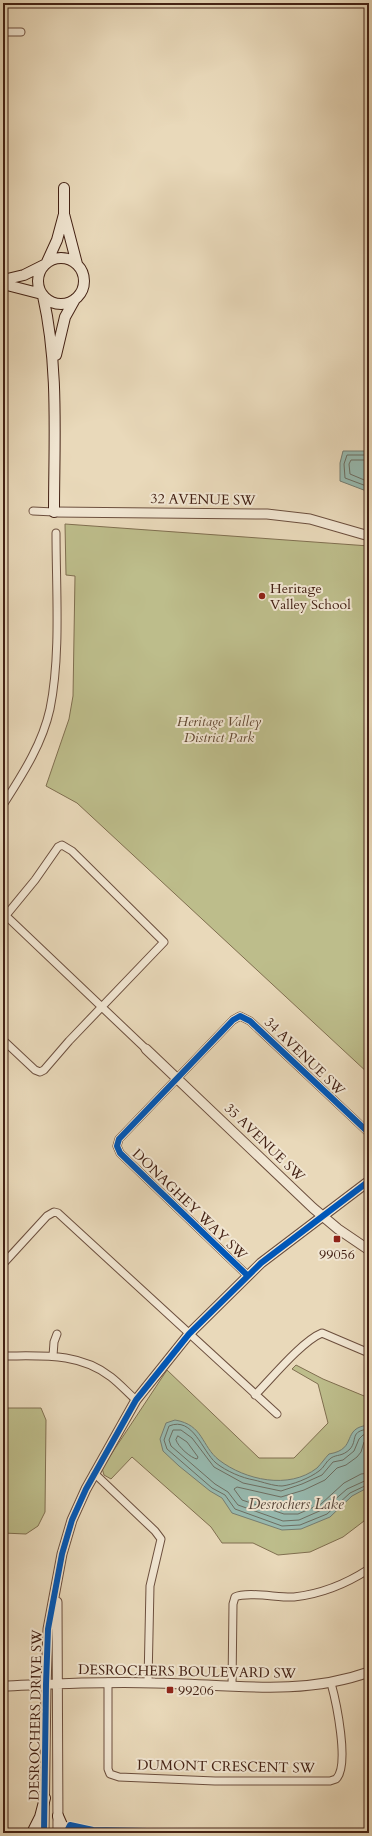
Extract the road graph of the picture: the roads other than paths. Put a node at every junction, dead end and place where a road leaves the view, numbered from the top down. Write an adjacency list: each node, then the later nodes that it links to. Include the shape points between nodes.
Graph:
1 (3, 32): 2 (street)
2 (21, 32)
3 (64, 188): 4 (main road)
4 (64, 214): 5 (main road, via 58,240); 6 (main road)
5 (45, 263): 6 (main road, via 63,257); 7 (main road, via 24,275); 9 (main road, via 38,276 39,288)
6 (78, 264): 10 (main road, via 84,275 84,282)
7 (3, 280)
8 (3, 284): 9 (main road)
9 (43, 295): 10 (main road, via 55,303 63,304); 11 (main road, via 51,332)
10 (76, 298): 11 (main road, via 64,317)
11 (54, 367): 13 (main road)
12 (33, 511): 13 (street, 32 AVENUE SW)
13 (54, 512): 15 (street, 32 AVENUE SW, via 267,514 310,519)
14 (56, 533): 16 (street, via 56,637 50,710 27,767)
15 (369, 536)
16 (3, 804)
17 (4, 916): 18 (street); 18 (street, via 35,880 58,847 68,846 164,942)
18 (103, 1006): 19 (street, via 40,1072); 20 (street)
19 (3, 1040)
20 (146, 1049): 21 (street, 35 AVENUE SW)
21 (177, 1078): 22 (street, 34 AVENUE SW, via 233,1020 240,1016 250,1020); 24 (street, 35 AVENUE SW); 27 (street, DONAGHEY WAY SW, via 118,1139 116,1146)
22 (369, 1134)
23 (369, 1181): 24 (street, DESROCHERS DRIVE SW)
24 (322, 1216): 25 (street, 35 AVENUE SW); 27 (street, DESROCHERS DRIVE SW)
25 (369, 1250)
26 (3, 1264): 29 (street, via 47,1216 54,1212 58,1213)
27 (247, 1275): 29 (street, DESROCHERS DRIVE SW)
28 (57, 1334): 32 (street)
29 (189, 1334): 33 (street); 34 (street, DESROCHERS DRIVE SW)
30 (369, 1353): 33 (street, via 322,1334 302,1348)
31 (3, 1356): 32 (street)
32 (53, 1356): 34 (street, via 79,1360 94,1366 111,1377)
33 (255, 1395): 35 (street)
34 (136, 1400): 36 (street, DESROCHERS DRIVE SW)
35 (277, 1414)
36 (94, 1473): 38 (street, DESROCHERS DRIVE SW, via 67,1537); 41 (street, via 161,1539 150,1593)
37 (369, 1569): 46 (street, via 344,1584 317,1593 293,1597 235,1597)
38 (56, 1590): 43 (street, DESROCHERS DRIVE SW, via 47,1643); 44 (street, DESROCHERS DRIVE SW)
39 (369, 1672): 42 (street, DESROCHERS BOULEVARD SW)
40 (108, 1682): 41 (street, DESROCHERS BOULEVARD SW); 42 (street, DUMONT CRESCENT SW, via 110,1774 118,1777 240,1781 330,1781 338,1777 340,1726); 44 (street, DESROCHERS BOULEVARD SW)
41 (148, 1682): 46 (street, DESROCHERS BOULEVARD SW)
42 (331, 1683): 46 (street, DESROCHERS BOULEVARD SW, via 286,1688)
43 (46, 1684): 44 (street, DESROCHERS BOULEVARD SW); 45 (street, DESROCHERS BOULEVARD SW); 47 (street, DESROCHERS DRIVE SW)
44 (58, 1684): 48 (street, DESROCHERS DRIVE SW)
45 (3, 1686)
46 (232, 1686)
47 (45, 1798): 49 (main road); 50 (street, DESROCHERS DRIVE SW)
48 (58, 1816): 51 (street, DESROCHERS DRIVE SW); 52 (main road, via 62,1825)
49 (32, 1833)
50 (44, 1833)
51 (58, 1833)
52 (72, 1833)

